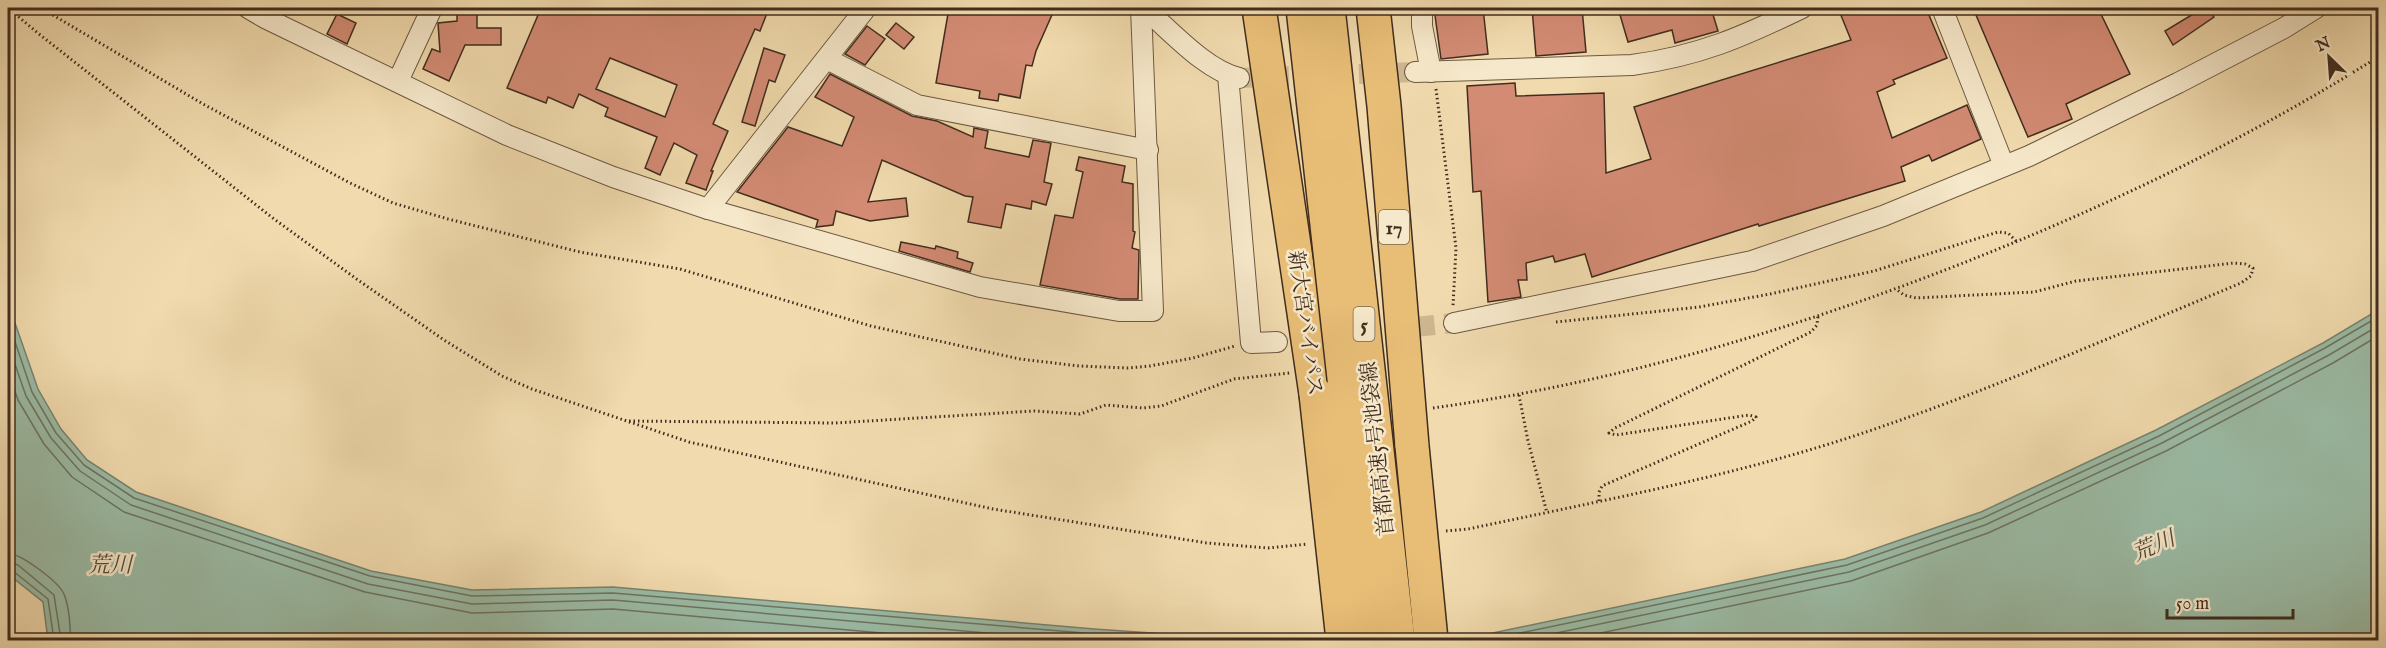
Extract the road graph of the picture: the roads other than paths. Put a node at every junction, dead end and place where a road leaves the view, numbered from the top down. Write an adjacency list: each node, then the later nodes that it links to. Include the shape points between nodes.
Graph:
1 (248, 8): 16 (street)
2 (432, 8): 16 (street)
3 (1143, 8): 17 (street); 22 (street, via 1213,67 1233,76 1251,343)
4 (1259, 8): 23 (highway, 新大宮バイパス, bridge, via 1317,394)
5 (1283, 8): 20 (highway, bridge)
6 (1303, 8): 20 (highway, 首都高速5号池袋線 / 5, bridge)
7 (1328, 8): 20 (highway, 首都高速5号池袋線 / 5, bridge)
8 (1352, 8): 20 (highway, bridge)
9 (1373, 8): 26 (highway, 17, bridge)
10 (1422, 8): 11 (street, via 1423,72 1661,61 1744,37)
11 (1802, 8)
12 (1942, 8): 18 (street)
13 (2316, 8): 18 (street, via 2178,83)
14 (861, 9): 15 (street)
15 (827, 59): 17 (street, via 918,105); 19 (street)
16 (398, 81): 19 (street, via 507,135)
17 (1148, 150): 19 (street, via 1153,311 1119,310 980,287)
18 (2004, 166): 21 (street, via 1883,216 1752,261)
19 (708, 209)
20 (1350, 318): 24 (highway, 首都高速5号池袋線 / 5, bridge); 25 (highway, 首都高速5号池袋線 / 5, bridge)
21 (1454, 323)
22 (1276, 342)
23 (1343, 640)
24 (1373, 640)
25 (1398, 640)
26 (1431, 640)

